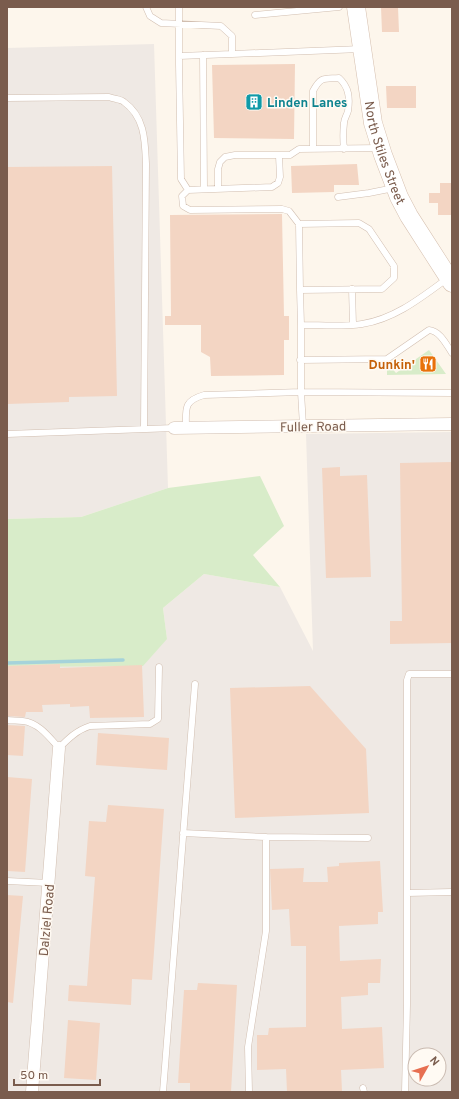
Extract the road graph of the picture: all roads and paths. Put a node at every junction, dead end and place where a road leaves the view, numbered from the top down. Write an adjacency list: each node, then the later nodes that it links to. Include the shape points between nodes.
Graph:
1 (146, 7): 6 (lane, via 150,16 161,23)
2 (178, 7): 6 (lane)
3 (339, 7): 5 (lane)
4 (356, 7): 7 (main road, North Stiles Street)
5 (255, 15)
6 (179, 24): 8 (lane, via 222,26 232,36); 10 (lane)
7 (362, 49): 8 (lane); 12 (main road, North Stiles Street, via 373,122)
8 (232, 54): 9 (lane)
9 (203, 55): 10 (lane); 17 (lane)
10 (179, 56): 19 (lane, via 181,179)
11 (7, 98): 35 (lane, via 109,97 123,101 137,115 144,135 146,164)
12 (381, 148): 14 (lane); 16 (main road, North Stiles Street)
13 (313, 149): 14 (lane); 14 (lane, via 313,91 322,79 339,78 345,83 349,95 344,122); 15 (lane, via 299,149 290,155)
14 (344, 149)
15 (279, 156): 18 (lane, via 225,157 218,169); 18 (lane, via 280,177 278,183 272,187)
16 (396, 187): 20 (lane); 22 (main road, North Stiles Street, via 409,216)
17 (204, 189): 18 (lane); 19 (lane)
18 (218, 189)
19 (188, 190): 21 (lane, via 182,196 184,206 190,210 282,209 289,211)
20 (338, 197)
21 (299, 224): 23 (lane, via 359,223 369,229 394,266 394,278 382,289); 24 (lane)
22 (451, 279): 25 (lane, via 393,314 379,320)
23 (352, 289): 24 (lane); 25 (lane)
24 (300, 290): 26 (lane)
25 (353, 325): 26 (lane)
26 (301, 326): 28 (lane)
27 (452, 353): 28 (lane, via 437,333 429,330 387,359)
28 (300, 360): 29 (lane)
29 (301, 392): 30 (lane); 32 (lane); 34 (lane, via 196,397 186,408)
30 (452, 393)
31 (452, 424): 32 (street, Fuller Road)
32 (303, 426): 34 (street, Fuller Road)
33 (174, 428): 34 (street, Fuller Road); 35 (lane)
34 (186, 428)
35 (144, 429): 36 (lane)
36 (7, 434)
37 (159, 667): 41 (lane, via 158,719 155,722 146,725 90,726 83,728)
38 (452, 674): 48 (lane, via 409,674 407,680)
39 (195, 684): 42 (lane)
40 (7, 720): 41 (lane, via 32,723 45,732)
41 (59, 748): 46 (street, Dalziel Road)
42 (183, 833): 43 (lane); 50 (lane)
43 (266, 837): 44 (lane); 51 (lane, via 266,931 248,1047)
44 (368, 838)
45 (7, 881): 46 (lane)
46 (49, 883): 49 (street, Dalziel Road)
47 (452, 892): 48 (lane)
48 (407, 893): 52 (lane)
49 (32, 1092)
50 (163, 1092)
51 (249, 1092)
52 (405, 1092)

